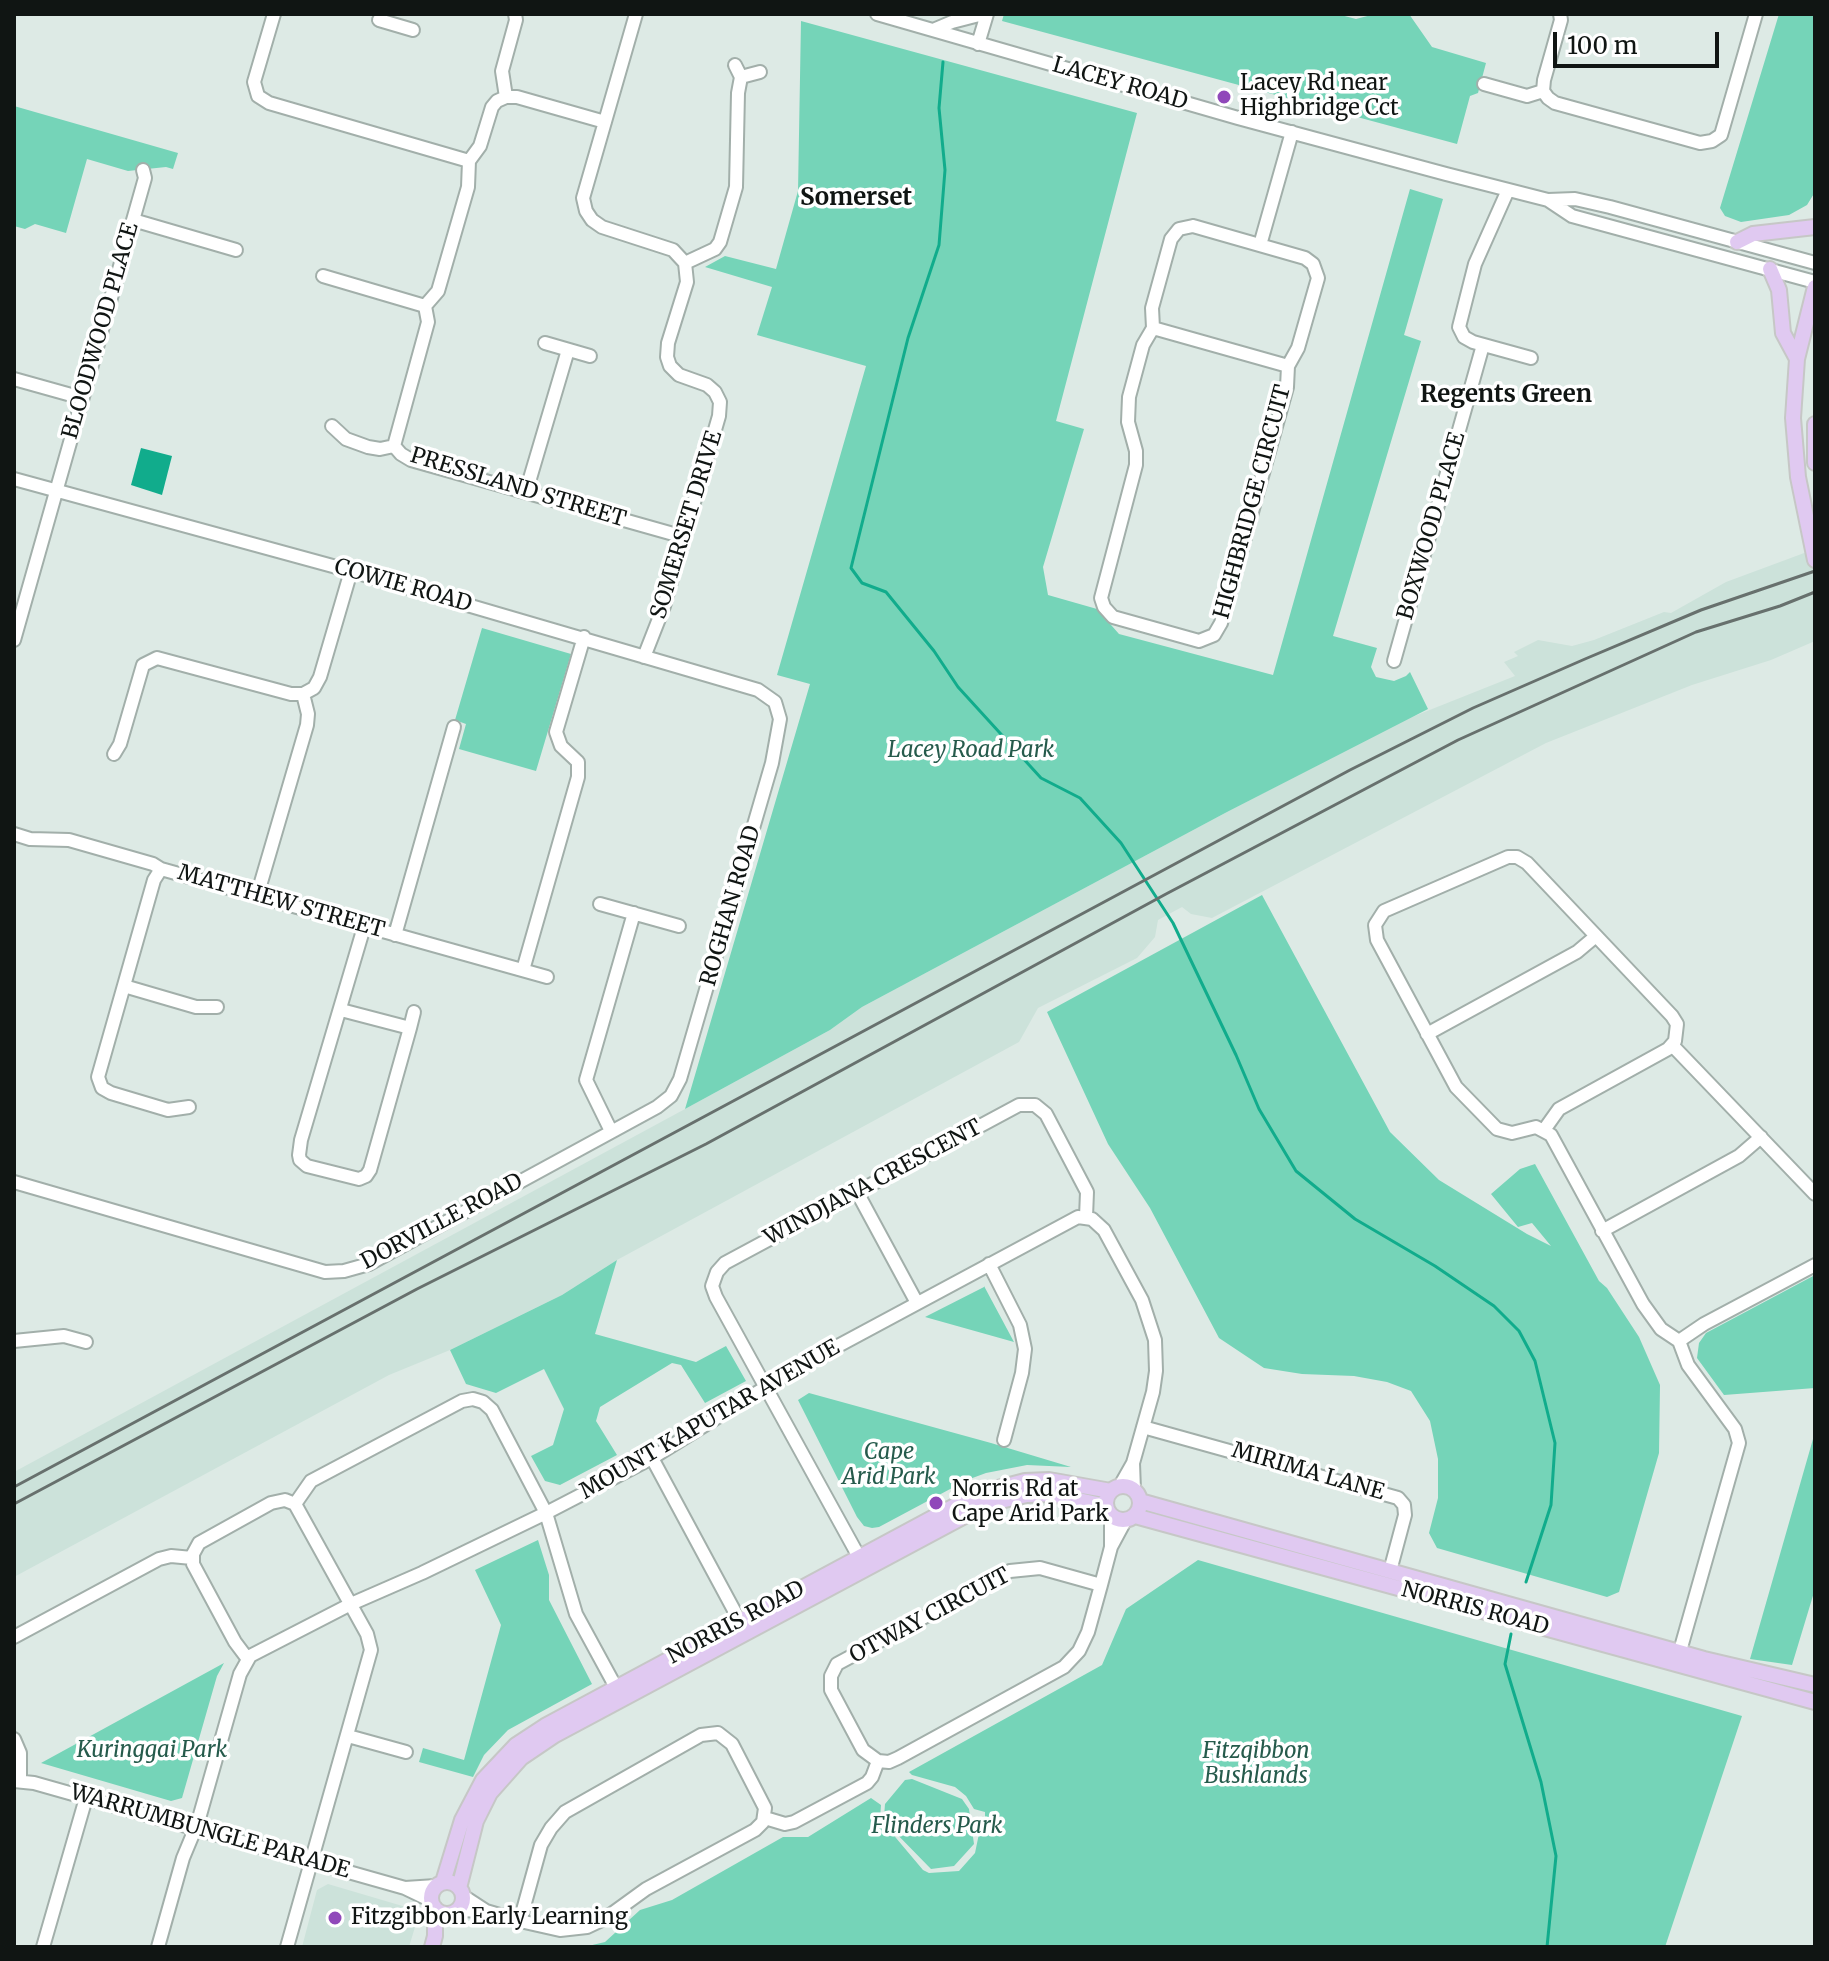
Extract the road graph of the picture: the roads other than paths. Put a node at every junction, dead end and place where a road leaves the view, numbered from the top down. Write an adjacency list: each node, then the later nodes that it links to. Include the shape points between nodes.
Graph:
1 (274, 14): 19 (street, via 254,82 258,96)
2 (515, 14): 16 (street, via 502,71)
3 (636, 14): 17 (street)
4 (877, 14): 11 (street, LACEY ROAD)
5 (985, 14): 11 (street); 12 (street)
6 (1560, 14): 15 (street)
7 (1756, 14): 15 (street, via 1721,135 1712,141 1700,143 1555,103)
8 (397, 19): 9 (street); 10 (street)
9 (379, 20)
10 (413, 30)
11 (933, 30): 12 (street, LACEY ROAD)
12 (978, 44): 18 (street, LACEY ROAD)
13 (760, 72): 28 (street, via 738,71 736,187 720,242)
14 (1484, 84): 15 (street, via 1527,96)
15 (1543, 91)
16 (506, 97): 17 (street); 19 (street, PRESSLAND STREET, via 492,107 480,146)
17 (605, 122): 28 (street, via 583,198 586,211 602,227 673,250)
18 (1292, 132): 21 (street, LACEY ROAD); 26 (street)
19 (469, 161): 33 (street, PRESSLAND STREET, via 468,187 438,291)
20 (143, 170): 23 (street, BLOODWOOD PLACE)
21 (1508, 190): 22 (street, LACEY ROAD); 36 (street, via 1479,252 1460,317 1464,337)
22 (1548, 200): 25 (street, LACEY ROAD, via 1575,199); 30 (street, LACEY ROAD, via 1572,216)
23 (133, 220): 27 (street); 43 (street, BLOODWOOD PLACE)
24 (1815, 227): 25 (main road, via 1753,234)
25 (1737, 242): 29 (street, LACEY ROAD)
26 (1260, 245): 34 (street, HIGHBRIDGE CIRCUIT, via 1193,226 1176,231 1152,308); 41 (street, HIGHBRIDGE CIRCUIT, via 1309,260 1317,274 1298,348)
27 (236, 250)
28 (685, 263): 51 (street, SOMERSET DRIVE, via 687,282 667,357 679,375 707,385 720,402)
29 (1815, 263)
30 (1770, 269): 32 (street, LACEY ROAD); 40 (main road, via 1779,290 1783,333)
31 (323, 276): 33 (street)
32 (1815, 284): 40 (main road)
33 (425, 306): 46 (street, PRESSLAND STREET, via 428,322)
34 (1153, 328): 41 (street); 41 (street, HIGHBRIDGE CIRCUIT, via 1143,345 1128,406 1136,465 1101,598 1113,617 1199,641 1218,630 1287,387)
35 (545, 343): 37 (street)
36 (1483, 345): 39 (street); 57 (street, BOXWOOD PLACE)
37 (568, 350): 38 (street); 50 (street)
38 (590, 356)
39 (1531, 358)
40 (1797, 359): 52 (main road, via 1793,431)
41 (1288, 366)
42 (14, 379): 43 (street)
43 (82, 398): 49 (street, BLOODWOOD PLACE)
44 (1815, 424): 47 (main road)
45 (332, 426): 46 (street, via 346,439 368,447)
46 (394, 446): 50 (street, PRESSLAND STREET, via 411,460)
47 (1815, 463)
48 (14, 479): 49 (street, COWIE ROAD)
49 (55, 491): 53 (street, COWIE ROAD); 55 (street, BLOODWOOD PLACE)
50 (526, 492): 51 (street, PRESSLAND STREET)
51 (684, 537): 56 (street, SOMERSET DRIVE)
52 (1815, 560)
53 (351, 571): 54 (street, COWIE ROAD); 58 (street, via 318,681)
54 (584, 637): 56 (street, COWIE ROAD); 71 (street, via 556,732 561,746 578,762 577,782)
55 (14, 640)
56 (644, 657): 59 (street, COWIE ROAD, via 763,691)
57 (1394, 661)
58 (303, 694): 61 (street, via 157,658 143,665); 64 (street, via 307,725)
59 (779, 713): 80 (street, ROGHAN ROAD, via 776,749 749,845)
60 (454, 727): 69 (street)
61 (114, 754)
62 (14, 834): 63 (street, MATTHEW STREET, via 69,840)
63 (161, 869): 64 (street, MATTHEW STREET); 73 (street)
64 (257, 896): 68 (street, MATTHEW STREET)
65 (600, 904): 66 (street)
66 (634, 913): 67 (street); 83 (street, via 586,1080)
67 (679, 926)
68 (364, 927): 69 (street, MATTHEW STREET); 75 (street)
69 (395, 935): 71 (street, MATTHEW STREET)
70 (1596, 936): 78 (street, via 1577,952); 78 (street, via 1527,863 1513,857 1384,911 1375,925 1377,940); 79 (street, via 1672,1016 1677,1031)
71 (523, 970): 72 (street, MATTHEW STREET)
72 (547, 977)
73 (124, 986): 74 (street, via 196,1007); 81 (street, via 98,1077 102,1088 168,1110)
74 (217, 1007)
75 (341, 1010): 77 (street); 77 (street, via 301,1140 300,1160 307,1166 359,1179 366,1176)
76 (414, 1012): 77 (street)
77 (410, 1028)
78 (1427, 1034): 82 (street, via 1456,1087 1492,1126 1512,1133 1532,1127)
79 (1672, 1045): 82 (street, via 1559,1109); 84 (street)
80 (671, 1096): 83 (street, DORVILLE ROAD)
81 (189, 1107)
82 (1544, 1130): 89 (street)
83 (611, 1131): 85 (street, DORVILLE ROAD, via 369,1264 344,1271 325,1272)
84 (1761, 1137): 87 (street); 89 (street, via 1739,1156)
85 (14, 1182)
86 (857, 1192): 88 (street, WINDJANA CRESCENT, via 1011,1108 1031,1104 1046,1114 1087,1192); 92 (street); 96 (street, WINDJANA CRESCENT, via 725,1263 714,1276 716,1297)
87 (1815, 1194)
88 (1086, 1217): 90 (street, MOUNT KAPUTAR AVENUE); 97 (street, via 1104,1230 1153,1329 1156,1371)
89 (1602, 1231): 94 (street, via 1658,1325)
90 (989, 1264): 92 (street, MOUNT KAPUTAR AVENUE); 98 (street, via 1020,1325 1025,1349)
91 (1815, 1265): 94 (street)
92 (917, 1303): 96 (street, MOUNT KAPUTAR AVENUE)
93 (14, 1341): 95 (street, via 64,1336)
94 (1679, 1341): 112 (street, via 1688,1365 1735,1429 1739,1443)
95 (86, 1342)
96 (767, 1386): 99 (street, MOUNT KAPUTAR AVENUE); 105 (street)
97 (1143, 1427): 100 (street); 106 (street, MIRIMA LANE, via 1398,1498 1405,1515)
98 (1004, 1440)
99 (652, 1458): 102 (street, MOUNT KAPUTAR AVENUE); 109 (street)
100 (1126, 1492): 103 (main road); 103 (main road); 105 (main road, NORRIS ROAD, via 1049,1480 994,1487); 106 (main road, NORRIS ROAD)
101 (295, 1504): 102 (street, via 311,1481 473,1399 492,1410); 104 (street, via 271,1503 203,1539); 108 (street)
102 (546, 1513): 108 (street, MOUNT KAPUTAR AVENUE); 114 (street, via 571,1601)
103 (1119, 1515): 105 (main road, NORRIS ROAD, via 1051,1494 1008,1498); 107 (street); 112 (main road, NORRIS ROAD)
104 (192, 1558): 110 (street, via 159,1559); 111 (street)
105 (862, 1562): 109 (main road, NORRIS ROAD)
106 (1390, 1571): 112 (main road, NORRIS ROAD)
107 (1101, 1585): 119 (street, via 1084,1642 1064,1667 898,1758); 119 (street, OTWAY CIRCUIT, via 1040,1568 1010,1571 837,1664 831,1690 863,1750)
108 (351, 1604): 111 (street, MOUNT KAPUTAR AVENUE); 116 (street, via 371,1650)
109 (743, 1627): 114 (main road, NORRIS ROAD)
110 (14, 1637)
111 (247, 1658): 123 (street)
112 (1678, 1658): 113 (main road, NORRIS ROAD); 115 (main road, NORRIS ROAD)
113 (1815, 1685)
114 (620, 1693): 125 (main road, NORRIS ROAD, via 535,1748 499,1780 476,1821)
115 (1815, 1702)
116 (348, 1736): 118 (street); 124 (street)
117 (14, 1739): 120 (street, via 21,1757)
118 (406, 1752)
119 (878, 1761): 122 (street, via 867,1783 794,1822)
120 (17, 1781): 121 (street, WARRUMBUNGLE PARADE)
121 (86, 1798): 123 (street, WARRUMBUNGLE PARADE); 128 (street)
122 (765, 1818): 126 (street, via 758,1828 633,1897 598,1923 569,1931); 126 (street, via 764,1804 732,1744 718,1733 701,1735 559,1818 541,1845)
123 (195, 1829): 124 (street, WARRUMBUNGLE PARADE); 129 (street)
124 (312, 1861): 125 (street, WARRUMBUNGLE PARADE); 130 (street)
125 (447, 1898): 126 (street); 127 (main road)
126 (520, 1921)
127 (434, 1941)
128 (43, 1947)
129 (158, 1947)
130 (287, 1947)

